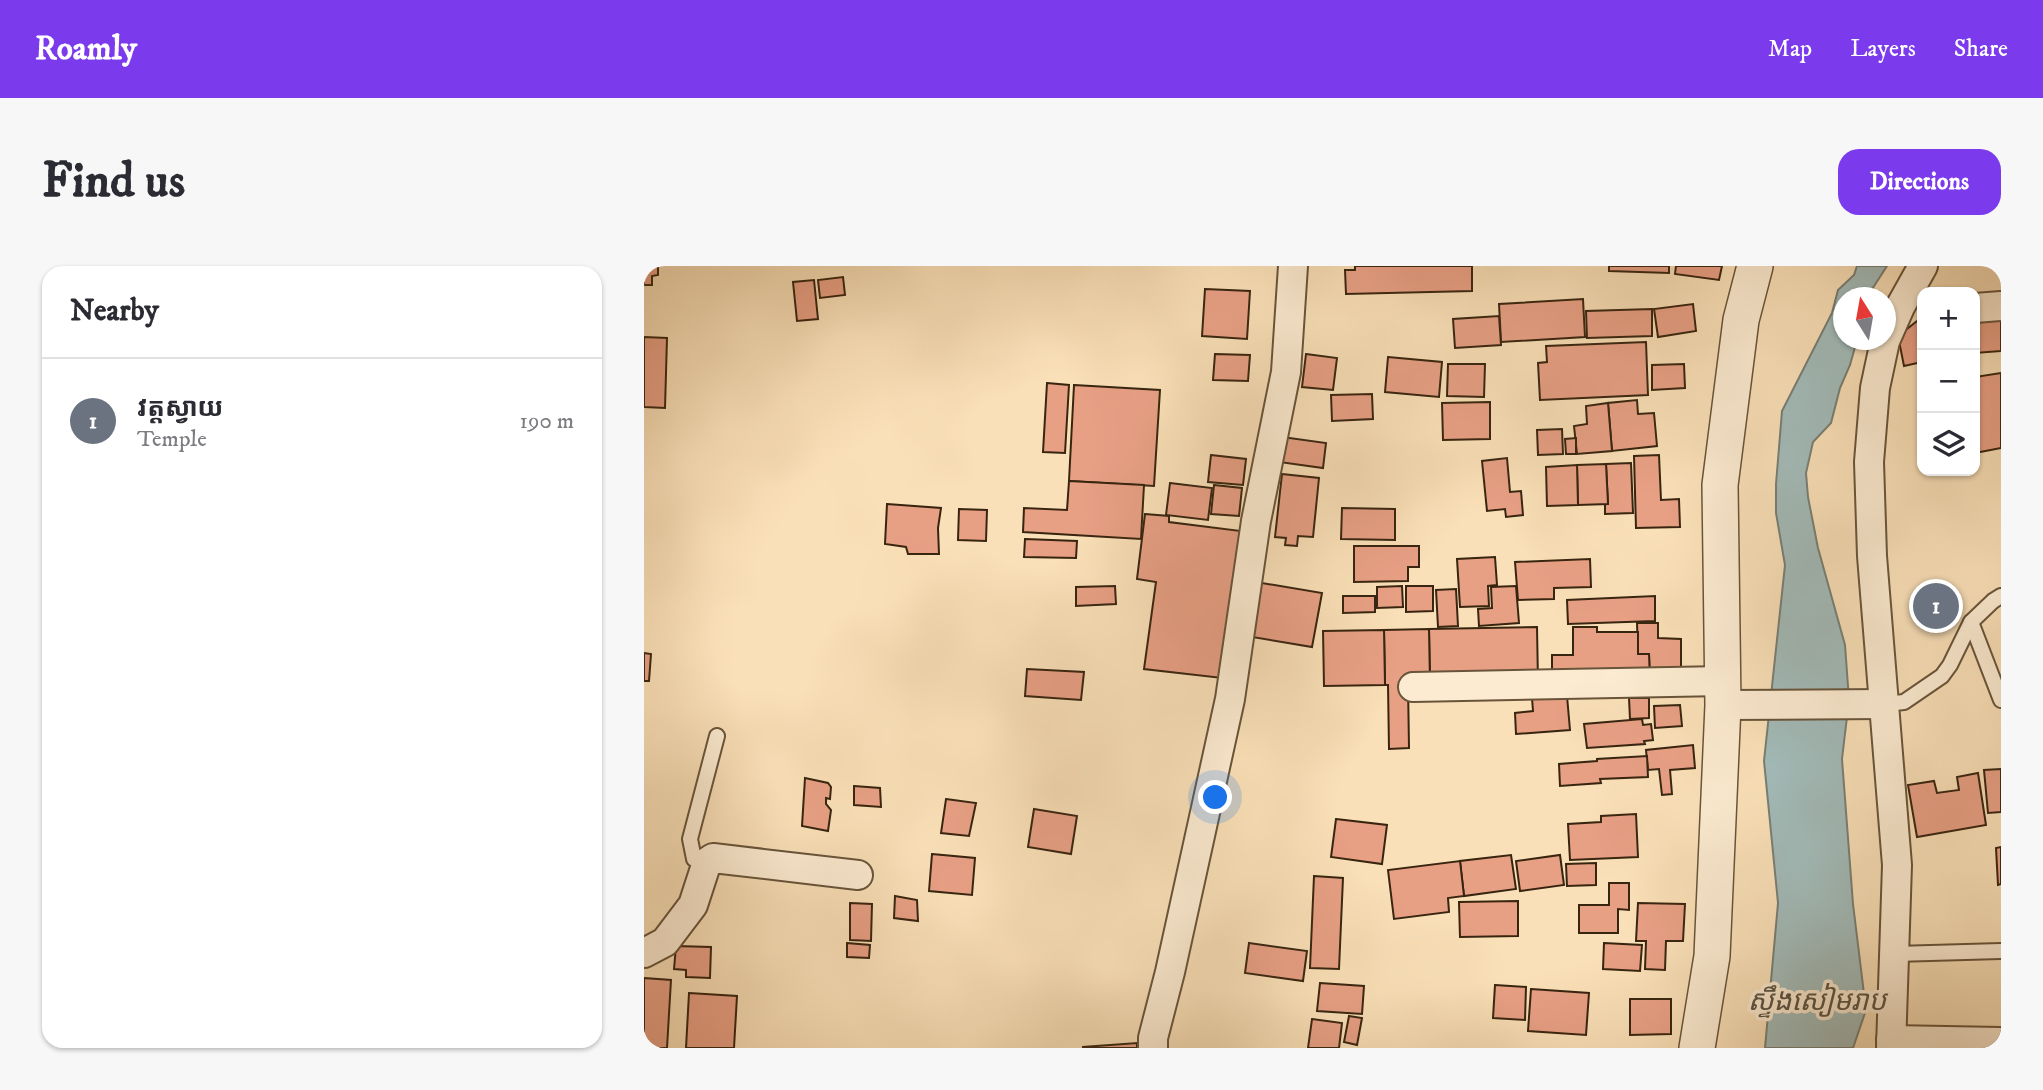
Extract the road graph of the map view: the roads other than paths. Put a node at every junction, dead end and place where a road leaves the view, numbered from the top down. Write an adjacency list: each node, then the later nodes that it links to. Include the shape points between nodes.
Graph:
1 (1293, 266): 21 (street, via 1286,372 1256,521 1230,699)
2 (1755, 266): 10 (street, via 1741,320 1720,485)
3 (1923, 266): 5 (street)
4 (2001, 306): 6 (street)
5 (1911, 307): 12 (street, via 1885,341 1874,387 1869,462)
6 (1980, 308)
7 (2001, 596): 8 (lane)
8 (1971, 622): 11 (lane); 12 (lane, via 1942,676 1904,702)
9 (1413, 687): 10 (street)
10 (1723, 693): 12 (street, via 1758,704); 22 (street, via 1712,956)
11 (2001, 700)
12 (1875, 703): 18 (street, via 1897,865)
13 (717, 736): 14 (lane, via 690,839 694,859)
14 (707, 862): 15 (street, via 713,858); 17 (street, via 692,905 665,942)
15 (858, 875)
16 (2001, 951): 18 (lane)
17 (644, 953)
18 (1895, 954): 20 (street)
19 (2001, 1042): 20 (street)
20 (1891, 1044)
21 (1153, 1048)
22 (1697, 1048)

